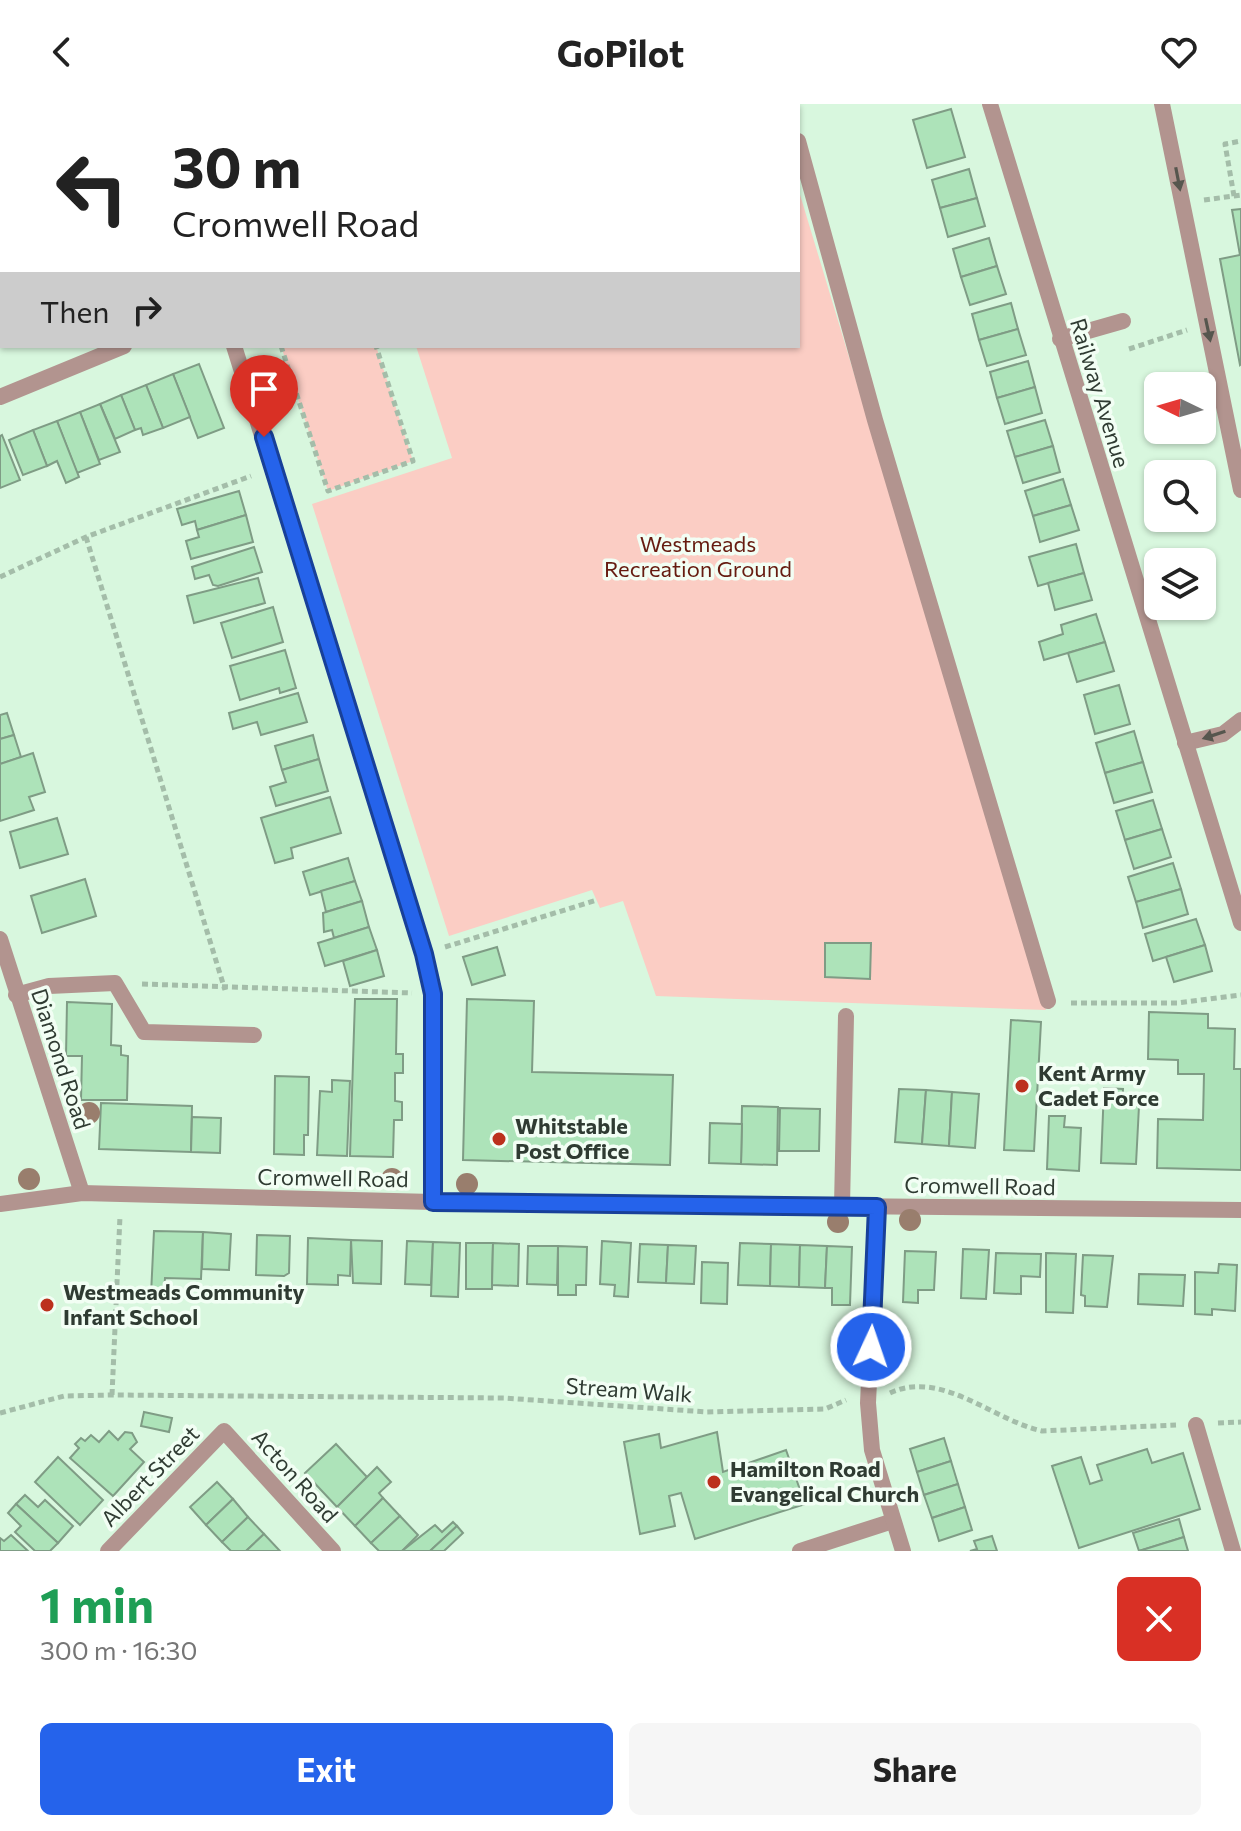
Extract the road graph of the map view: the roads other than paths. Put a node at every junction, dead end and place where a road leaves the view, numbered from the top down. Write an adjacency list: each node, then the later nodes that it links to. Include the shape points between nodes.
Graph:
1 (990, 104): 5 (street, Railway Avenue)
2 (1162, 104): 9 (street, one-way to 9)
3 (800, 148): 15 (street)
4 (1123, 321): 5 (street)
5 (1060, 339): 11 (street, Railway Avenue)
6 (119, 348): 8 (street)
7 (235, 348): 19 (street, via 424,954 433,994)
8 (0, 397)
9 (1241, 490)
10 (1241, 720): 11 (street, one-way to 11, via 1223,734)
11 (1185, 743): 12 (street, Railway Avenue)
12 (1241, 923)
13 (0, 939): 14 (street, Diamond Road)
14 (16, 995): 17 (street, via 49,986 115,983 144,1032); 18 (street, Diamond Road)
15 (1048, 1001)
16 (846, 1016): 21 (street)
17 (254, 1035)
18 (82, 1193): 19 (street, Cromwell Road); 20 (street, Cromwell Road)
19 (433, 1202): 21 (street, Cromwell Road)
20 (0, 1204)
21 (842, 1206): 22 (street, Cromwell Road)
22 (877, 1207): 23 (street, Cromwell Road); 26 (street, via 868,1403 872,1450)
23 (1241, 1210)
24 (1196, 1425): 31 (street)
25 (224, 1431): 27 (street, Albert Street); 28 (street, Acton Road)
26 (893, 1521): 29 (street); 30 (street)
27 (108, 1551)
28 (333, 1551)
29 (800, 1551)
30 (903, 1551)
31 (1233, 1551)

